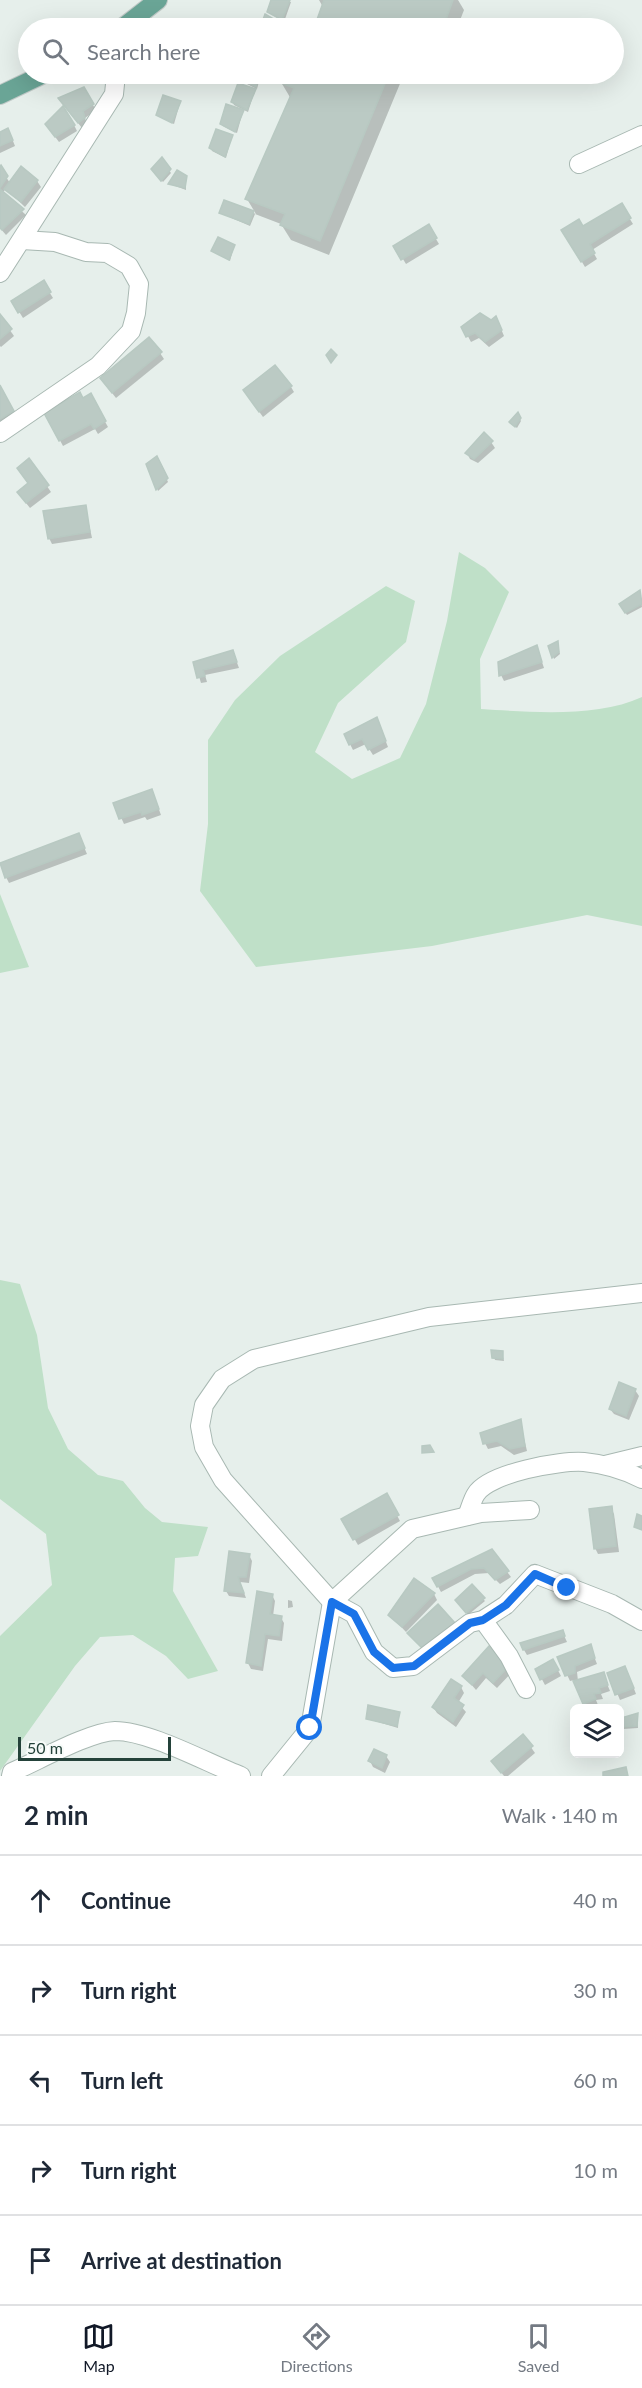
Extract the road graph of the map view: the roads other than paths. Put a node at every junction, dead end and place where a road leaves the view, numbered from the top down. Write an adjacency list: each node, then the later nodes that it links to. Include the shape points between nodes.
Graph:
1 (158, 0): 2 (main road)
2 (135, 18)
3 (23, 84): 5 (main road)
4 (115, 84): 8 (street, via 114,94)
5 (0, 95)
6 (642, 135): 7 (street)
7 (579, 164)
8 (22, 240): 9 (street); 10 (street, via 56,242 86,252 107,253 129,266 139,284 136,313 131,331 98,366)
9 (0, 273)
10 (0, 433)
11 (642, 1293): 17 (street, via 429,1317 254,1359 222,1379 204,1406 200,1426 204,1447 223,1480)
12 (642, 1456): 13 (street)
13 (603, 1466): 14 (street); 16 (street, via 583,1462 530,1468 487,1484 476,1493)
14 (642, 1479)
15 (530, 1510): 16 (street)
16 (467, 1516): 17 (street, via 412,1529)
17 (332, 1602): 18 (street, via 354,1614 374,1652 393,1668 414,1666 470,1623); 23 (street, via 310,1728)
18 (483, 1620): 19 (street, via 506,1605 535,1574 612,1604); 20 (street, via 509,1656)
19 (642, 1621)
20 (526, 1689)
21 (11, 1776): 22 (street, via 12,1772 73,1745 114,1731 141,1735)
22 (241, 1776)
23 (271, 1776)

